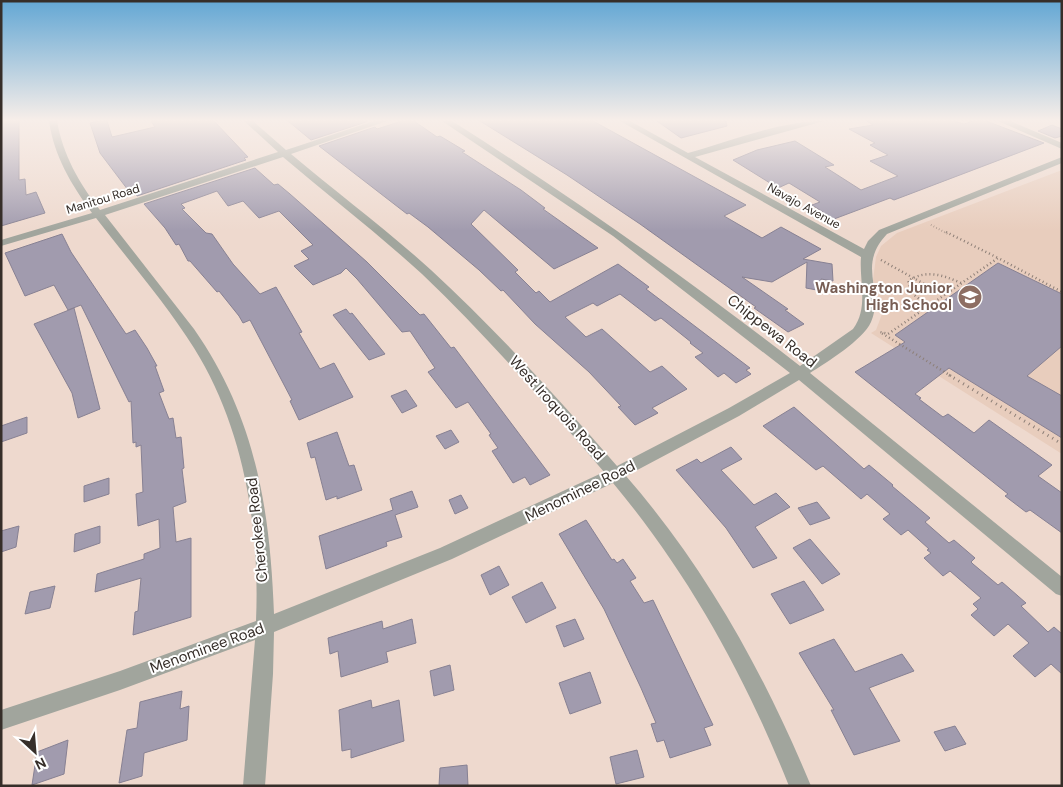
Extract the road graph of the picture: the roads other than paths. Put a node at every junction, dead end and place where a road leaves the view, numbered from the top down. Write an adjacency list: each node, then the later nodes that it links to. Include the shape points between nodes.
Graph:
1 (63, 158): 7 (street, Cherokee Road)
2 (271, 158): 7 (street, Manitou Road)
3 (292, 158): 11 (street, West Iroquois Road, via 392,242 474,318)
4 (503, 158): 10 (street, Chippewa Road, via 632,245)
5 (690, 158): 9 (street, Navajo Avenue)
6 (1062, 160): 9 (street, via 890,228 872,242)
7 (98, 214): 8 (street, Manitou Road); 13 (street, Cherokee Road, via 199,346 228,400 246,450 255,496 262,549)
8 (1, 244)
9 (866, 255): 10 (street, Menominee Road, via 868,309 865,324)
10 (799, 372): 11 (street, Menominee Road); 12 (street, Chippewa Road)
11 (616, 474): 13 (street, Menominee Road, via 459,548); 16 (street, West Iroquois Road, via 676,551 712,606 757,689)
12 (1062, 588)
13 (264, 628): 14 (street, Menominee Road); 15 (street, Cherokee Road)
14 (1, 720)
15 (254, 786)
16 (800, 786)

